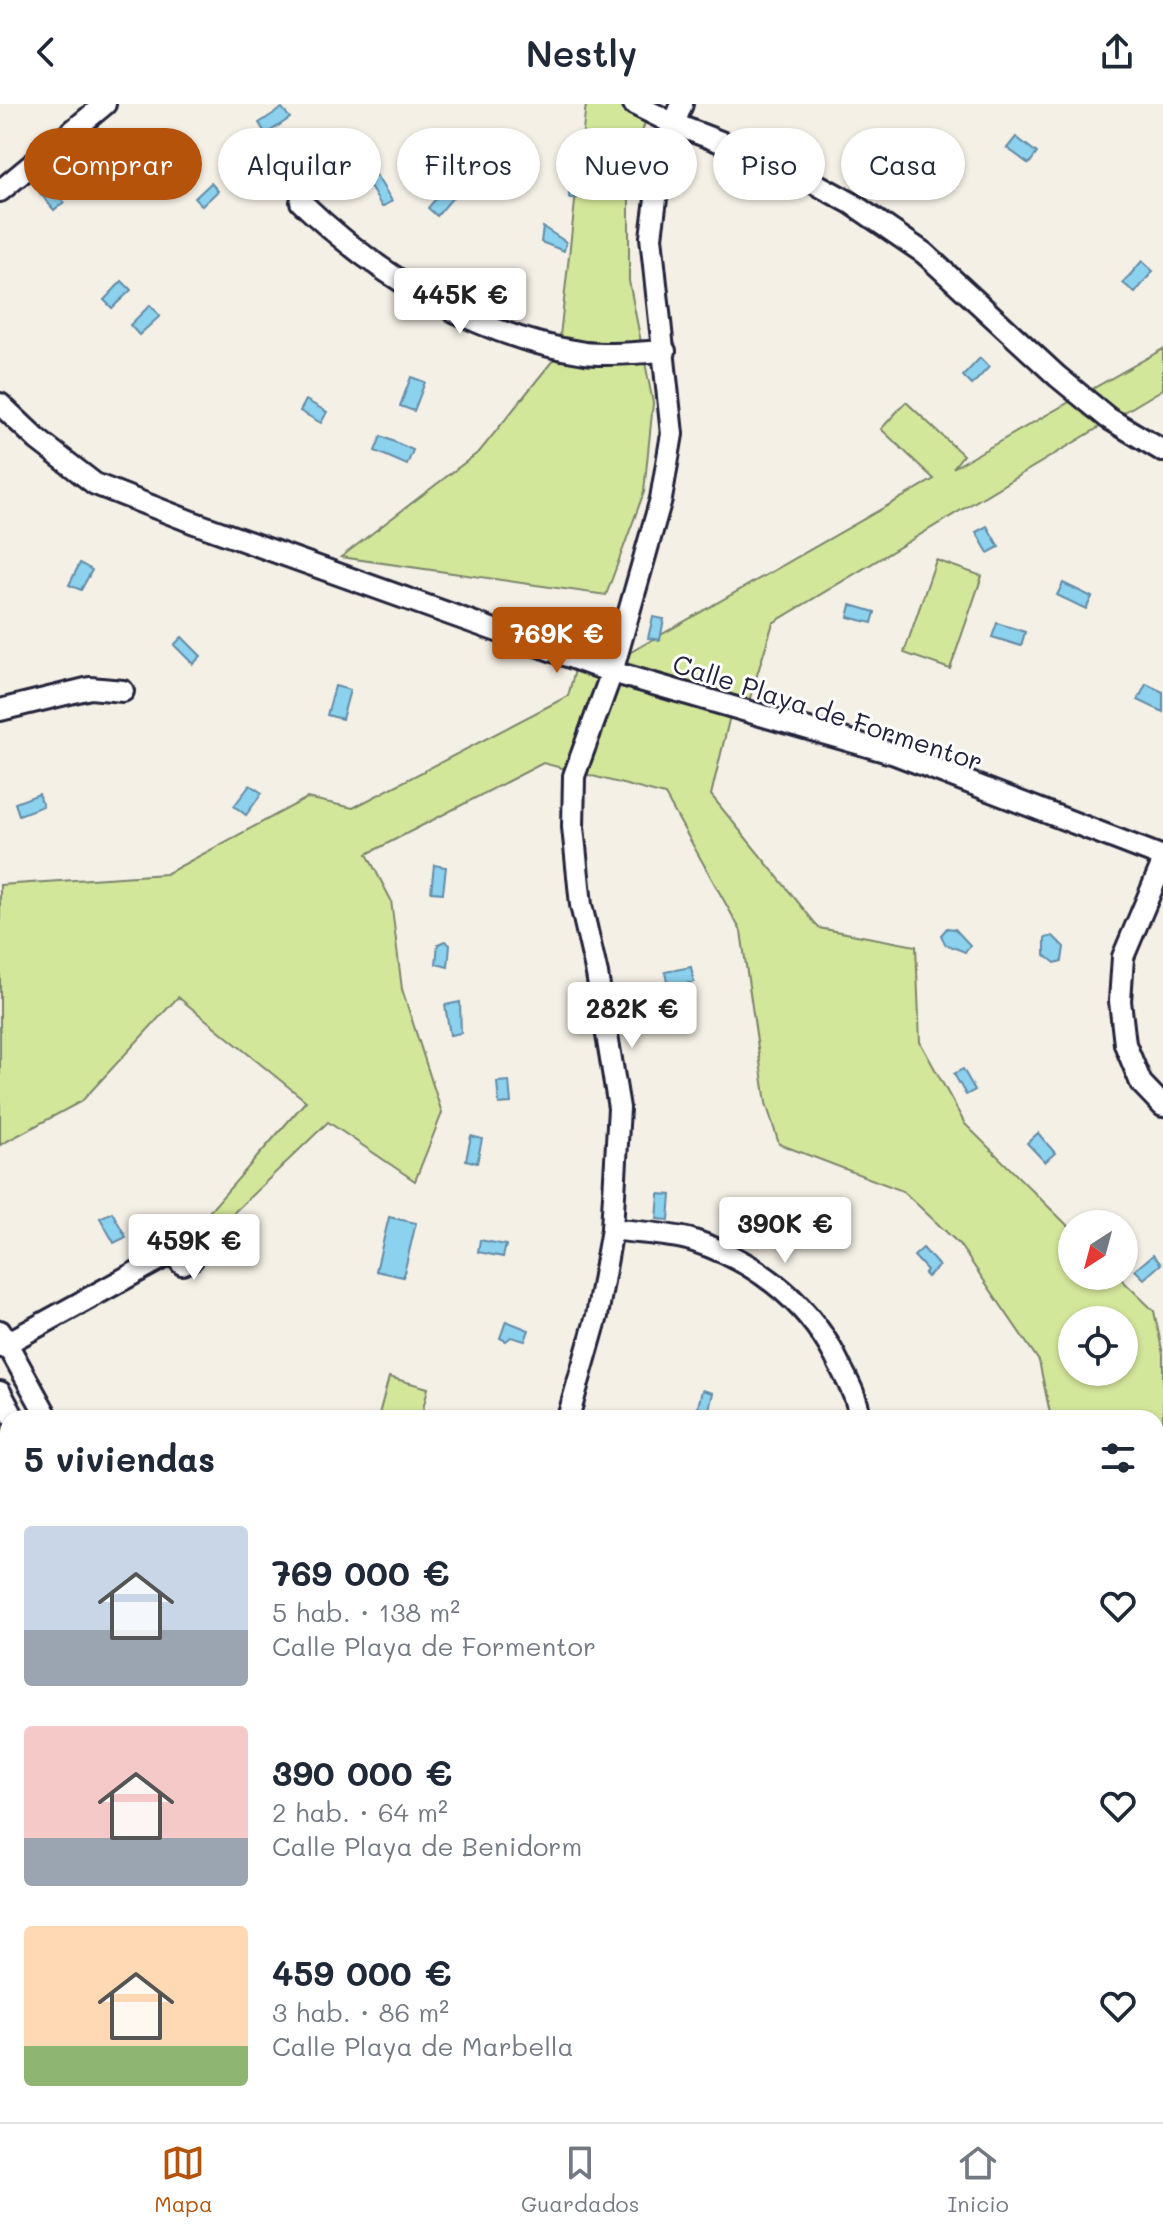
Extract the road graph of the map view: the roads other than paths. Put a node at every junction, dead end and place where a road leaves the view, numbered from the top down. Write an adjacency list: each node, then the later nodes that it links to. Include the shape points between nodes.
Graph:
1 (105, 104): 5 (street)
2 (634, 104): 4 (street)
3 (682, 104): 4 (street)
4 (674, 124): 7 (street, via 662,153 651,237); 9 (street, via 783,166 851,203 924,253 1108,418)
5 (0, 191)
6 (301, 202): 7 (street, via 391,277 507,333 586,353)
7 (665, 351): 10 (street, via 672,434 661,499)
8 (0, 404): 10 (street, Calle Playa de Formentor, via 95,484)
9 (1163, 451)
10 (612, 672): 13 (street, Calle Playa de Formentor, via 895,754); 15 (street, via 574,776 573,827 581,905 619,1108)
11 (123, 691): 12 (street, via 90,688)
12 (0, 710)
13 (1163, 860): 14 (street, via 1123,957 1120,1001 1125,1044 1141,1083)
14 (1163, 1106)
15 (612, 1229): 21 (street, via 597,1316); 22 (street, via 688,1239 735,1257 786,1292 826,1339)
16 (173, 1252): 17 (street)
17 (2, 1340): 20 (street)
18 (0, 1392): 19 (street)
19 (10, 1410)
20 (43, 1410)
21 (570, 1410)
22 (859, 1410)

